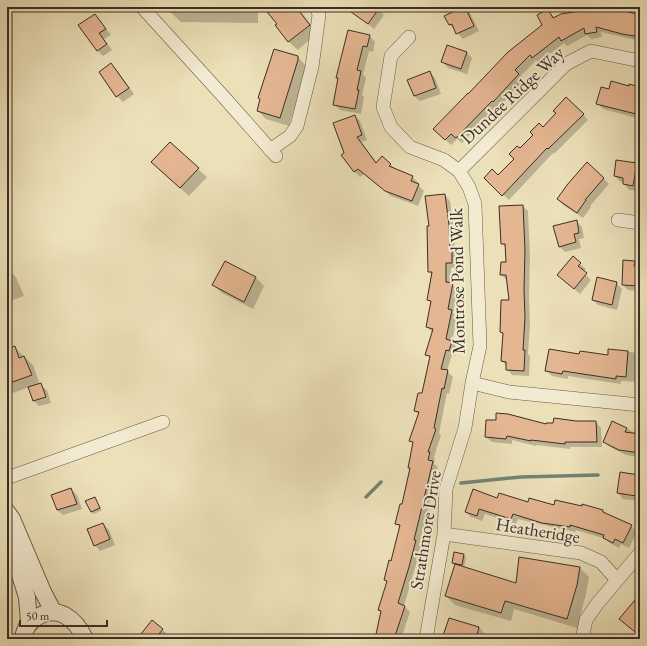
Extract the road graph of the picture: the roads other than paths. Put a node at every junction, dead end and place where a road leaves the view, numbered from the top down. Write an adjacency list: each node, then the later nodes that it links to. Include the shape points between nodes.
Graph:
1 (142, 7): 2 (street, via 273,153 297,126 312,67 319,15)
2 (317, 7)
3 (409, 37): 5 (street, Montrose Pond Walk, via 391,56 382,107 391,127 410,147 444,160)
4 (640, 61): 5 (street, Dundee Ridge Way, via 591,51 566,64)
5 (459, 171): 8 (street, Montrose Pond Walk, via 469,187 475,204 480,346)
6 (618, 220): 7 (street)
7 (640, 223)
8 (472, 383): 9 (street, via 509,392); 14 (street, Strathmore Drive, via 465,428 446,489)
9 (640, 405)
10 (163, 422): 11 (street)
11 (7, 478)
12 (7, 512): 17 (street)
13 (7, 534): 18 (street, via 27,597)
14 (444, 534): 16 (street, Heatheridge, via 581,553 601,562); 21 (street, Strathmore Drive)
15 (640, 553): 16 (street)
16 (617, 580): 22 (street, via 586,620)
17 (53, 611): 18 (street, via 42,613); 20 (street, via 73,620)
18 (29, 622): 19 (street)
19 (23, 639)
20 (85, 639)
21 (426, 639)
22 (582, 639)

